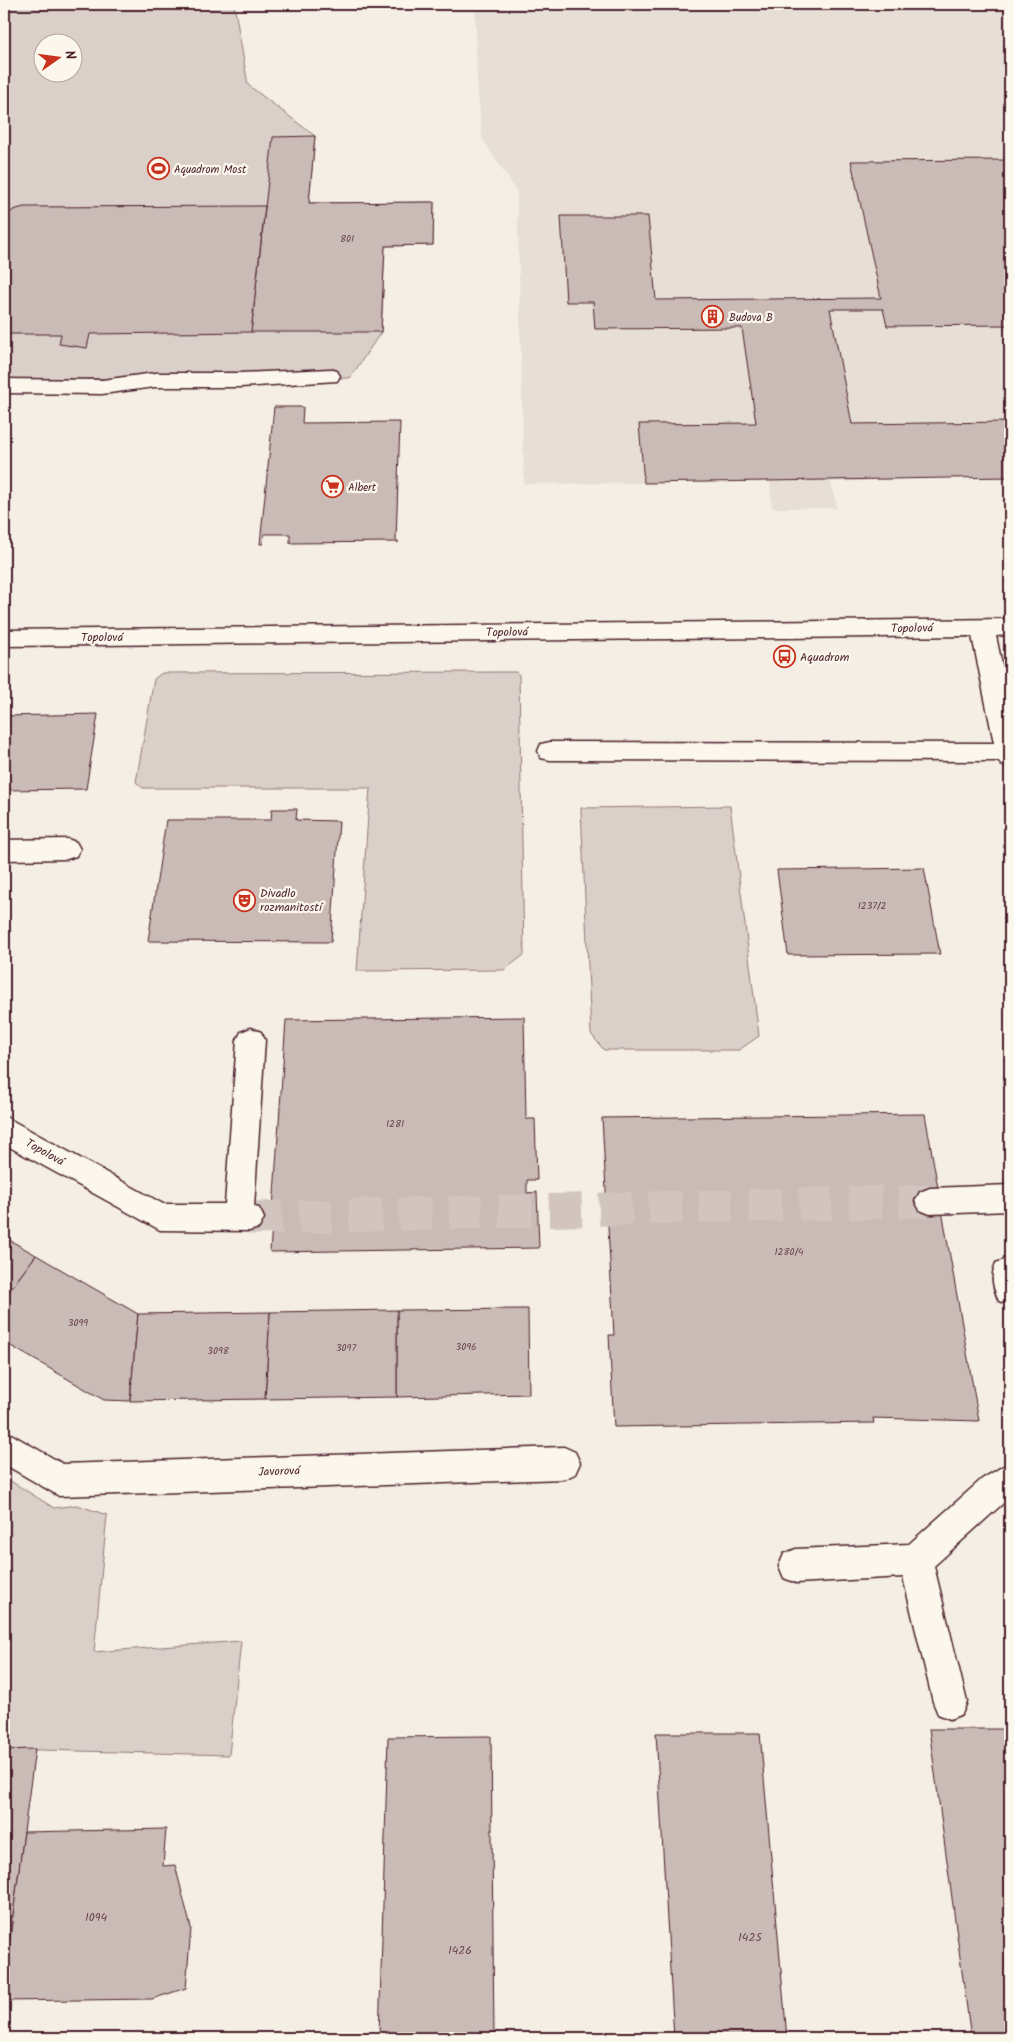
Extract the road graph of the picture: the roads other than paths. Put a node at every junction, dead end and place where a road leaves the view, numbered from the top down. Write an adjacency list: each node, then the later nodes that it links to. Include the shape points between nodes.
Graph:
1 (330, 376): 2 (street, via 155,380 102,387)
2 (4, 386)
3 (982, 627): 4 (street, Topolová); 5 (street, Topolová); 7 (street)
4 (1010, 627)
5 (4, 638)
6 (550, 752): 7 (street)
7 (1010, 754)
8 (67, 849): 9 (street)
9 (4, 850)
10 (251, 1040): 11 (street, Topolová, via 244,1218 160,1217)
11 (4, 1129)
12 (1010, 1198): 13 (street)
13 (930, 1200)
14 (4, 1446): 15 (street, Javorová, via 59,1480)
15 (564, 1463)
16 (1010, 1478): 17 (street, via 992,1490)
17 (916, 1560): 18 (street); 19 (street)
18 (796, 1566)
19 (950, 1702)

